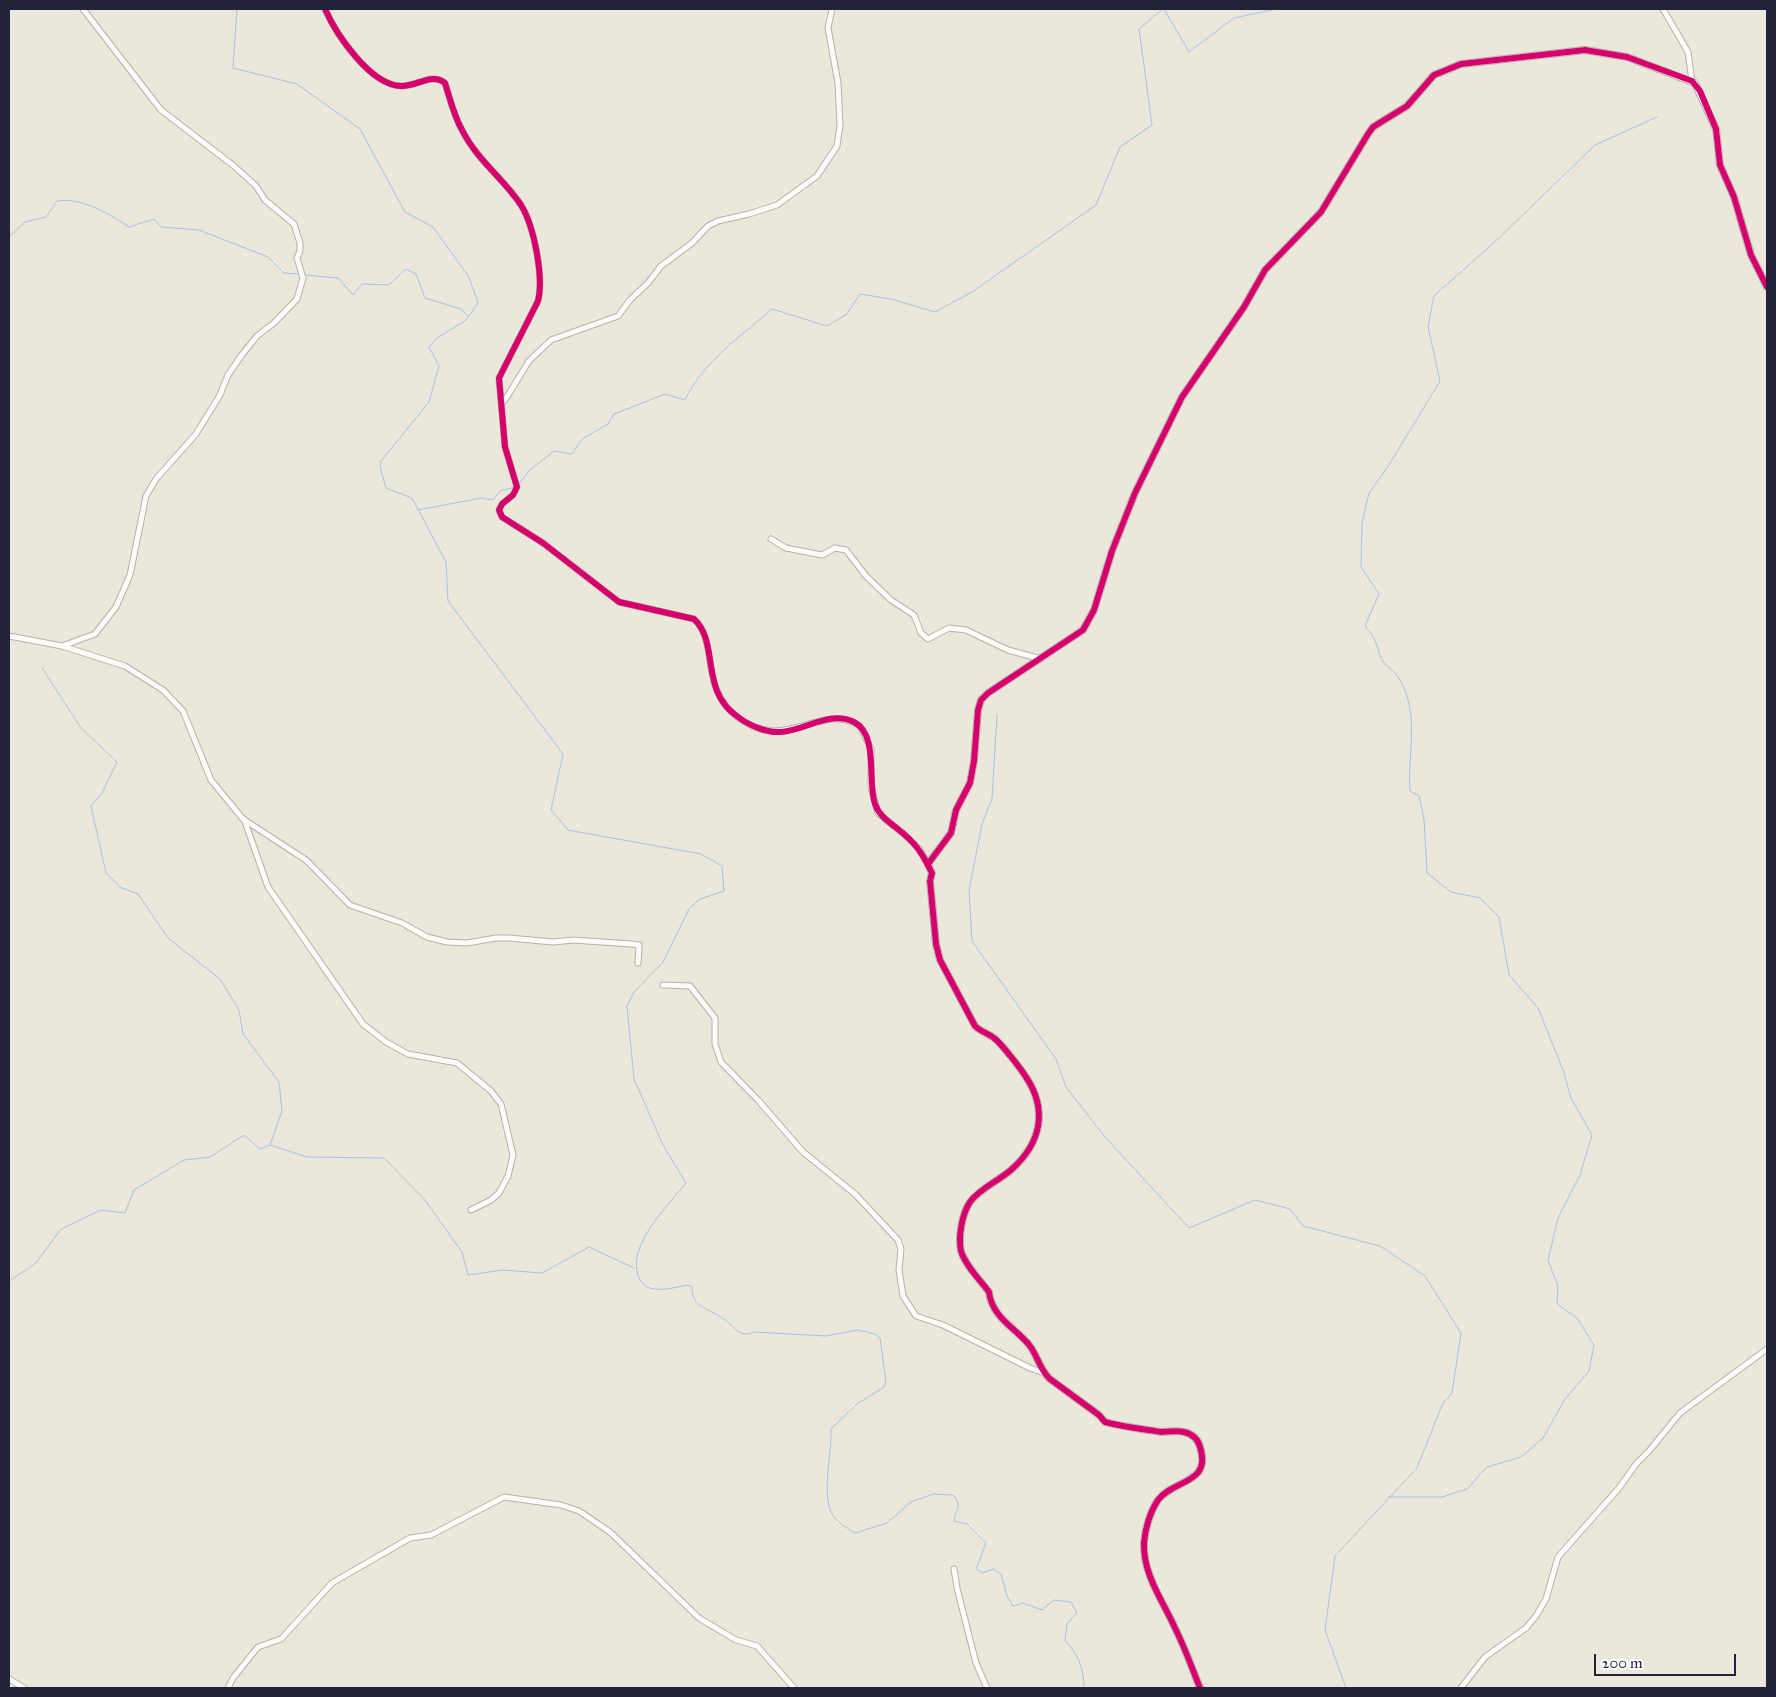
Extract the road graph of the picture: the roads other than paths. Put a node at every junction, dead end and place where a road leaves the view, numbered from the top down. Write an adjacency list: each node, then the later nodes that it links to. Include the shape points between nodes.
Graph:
1 (83, 9): 10 (street, via 160,110 234,166 294,224 299,234 298,258 303,278 297,299 274,324 257,336 241,356 196,434 156,479 146,496 130,575 116,607 95,634)
2 (325, 9): 7 (street, via 344,41 366,68 386,81 401,86 430,79 441,80 462,130 485,165 522,206 541,270 542,288 512,357 499,378)
3 (832, 9): 7 (street, via 828,28 838,83 840,126 837,146 817,176 777,205 708,226 692,243 661,266 618,316 550,340 528,361 506,400)
4 (1663, 9): 5 (street, via 1688,52)
5 (1692, 81): 6 (street, via 1700,91 1716,129 1720,165 1734,197 1751,255); 11 (street, via 1627,57 1585,50 1461,64 1434,75 1407,106 1373,127 1321,212 1265,270 1244,308 1182,397 1135,493 1088,624)
6 (1767, 287)
7 (501, 402): 13 (street, via 505,447 517,487 514,495 502,504 499,510 502,517 543,543 619,602 694,619 706,640 716,691 738,717 780,732 826,719 845,720 860,726 871,749 871,787 878,813 920,850)
8 (771, 539): 11 (street, via 786,548 822,555 836,548 846,550 866,576 891,600 914,615 921,633 928,639 949,628 966,630 1008,650)
9 (9, 636): 10 (street)
10 (62, 646): 12 (street, via 125,666 163,690 184,711 211,780)
11 (1041, 659): 13 (street, via 981,700 970,783 956,810 951,832)
12 (244, 819): 14 (street, via 306,860 350,905 402,923 427,937 467,944 496,938 640,945); 16 (street, via 268,887 363,1024 408,1054 457,1063 491,1091 501,1104 514,1155 499,1193)
13 (928, 864): 18 (street, via 932,873 936,944 944,967 975,1026 995,1038 1026,1077 1038,1105 1040,1120 1039,1130 1023,1157 969,1203 961,1232 961,1251 989,1292 1004,1324 1029,1345)
14 (638, 963)
15 (663, 985): 18 (street, via 690,986 715,1018 715,1044 721,1062 803,1152 855,1194 898,1240 904,1296 916,1316 943,1325)
16 (471, 1210)
17 (1767, 1349): 26 (street, via 1680,1413 1558,1557 1546,1599 1536,1616 1526,1628 1486,1657)
18 (1044, 1373): 25 (street, via 1105,1422 1160,1432 1182,1431 1199,1443 1202,1455 1200,1470 1159,1500 1145,1533 1144,1554 1152,1584 1175,1626)
19 (954, 1568): 24 (street, via 956,1588 976,1663)
20 (9, 1679): 21 (street)
21 (24, 1688)
22 (228, 1688): 23 (street, via 258,1647 281,1639 332,1583 410,1538 431,1534 504,1497 561,1505 579,1511 610,1532 692,1611 730,1637 757,1646)
23 (794, 1688)
24 (987, 1688)
25 (1200, 1688)
26 (1461, 1688)

